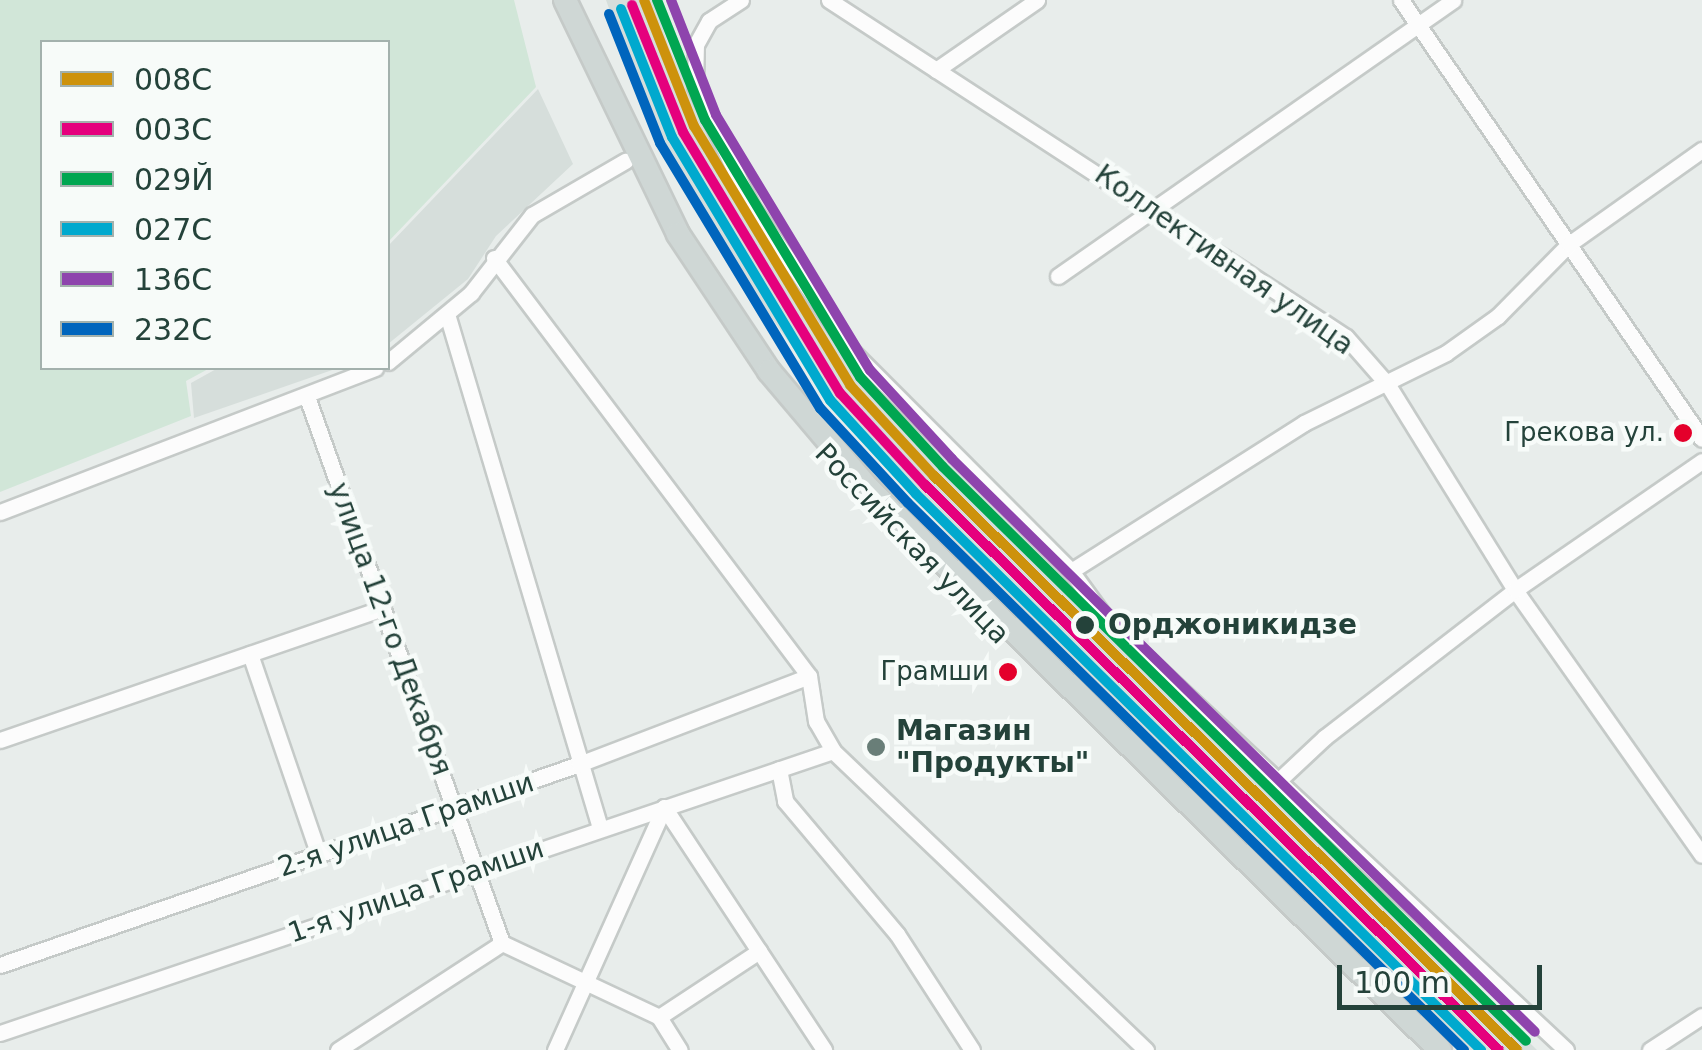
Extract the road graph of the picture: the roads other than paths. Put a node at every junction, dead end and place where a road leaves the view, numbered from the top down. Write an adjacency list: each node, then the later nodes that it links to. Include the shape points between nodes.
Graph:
1 (552, 0): 11 (main road, Российская улица)
2 (566, 0): 54 (main road, Российская улица, via 678,234 769,372 867,486)
3 (741, 0): 24 (street, via 709,22 696,44 695,86 752,207 851,350)
4 (829, 0): 9 (street, Коллективная улица)
5 (1037, 0): 9 (street)
6 (1401, 0): 8 (street)
7 (1453, 0): 8 (street)
8 (1417, 23): 12 (street); 13 (street)
9 (936, 70): 12 (street, Коллективная улица)
10 (1702, 150): 13 (street)
11 (625, 161): 14 (street, via 532,215); 53 (main road, Российская улица, via 711,312 858,495)
12 (1154, 206): 15 (street); 19 (street, Коллективная улица, via 1346,337)
13 (1569, 244): 19 (street, via 1498,316); 21 (street)
14 (494, 258): 16 (street); 28 (street)
15 (1058, 276)
16 (447, 314): 17 (street); 31 (street)
17 (390, 360)
18 (370, 370): 20 (street)
19 (1388, 385): 24 (street, via 1304,423); 25 (street, Коллективная улица)
20 (307, 397): 23 (street, via 244,414); 26 (street, улица 12-го Декабря)
21 (1702, 439)
22 (1702, 460): 25 (street)
23 (0, 512)
24 (1071, 571): 33 (street, via 1108,622)
25 (1515, 590): 33 (street); 38 (street, Коллективная улица)
26 (382, 608): 27 (street); 34 (street, улица 12-го Декабря)
27 (250, 654): 29 (street); 37 (street)
28 (809, 676): 30 (street, via 816,721); 31 (street, 2-я улица Грамши)
29 (0, 740)
30 (833, 751): 32 (street, 1-я улица Грамши); 52 (street)
31 (579, 764): 34 (street, 2-я улица Грамши); 36 (street)
32 (779, 769): 35 (street, 1-я улица Грамши); 51 (street, via 786,802 897,934)
33 (1278, 781): 55 (street)
34 (454, 808): 37 (street, 2-я улица Грамши); 39 (street, улица 12-го Декабря)
35 (664, 808): 36 (street, 1-я улица Грамши); 41 (street); 43 (street)
36 (600, 828): 39 (street, 1-я улица Грамши)
37 (319, 855): 42 (street, 2-я улица Грамши)
38 (1702, 855)
39 (476, 870): 40 (street, улица 12-го Декабря); 46 (street, 1-я улица Грамши)
40 (502, 943): 43 (street); 47 (street)
41 (759, 951): 45 (street); 50 (street)
42 (0, 965)
43 (586, 980): 45 (street); 48 (street)
44 (1702, 1016): 56 (street)
45 (659, 1018): 49 (street)
46 (0, 1034)
47 (338, 1050)
48 (555, 1050)
49 (680, 1050)
50 (824, 1050)
51 (972, 1050)
52 (1146, 1050)
53 (1422, 1050)
54 (1440, 1050)
55 (1566, 1050)
56 (1650, 1050)

